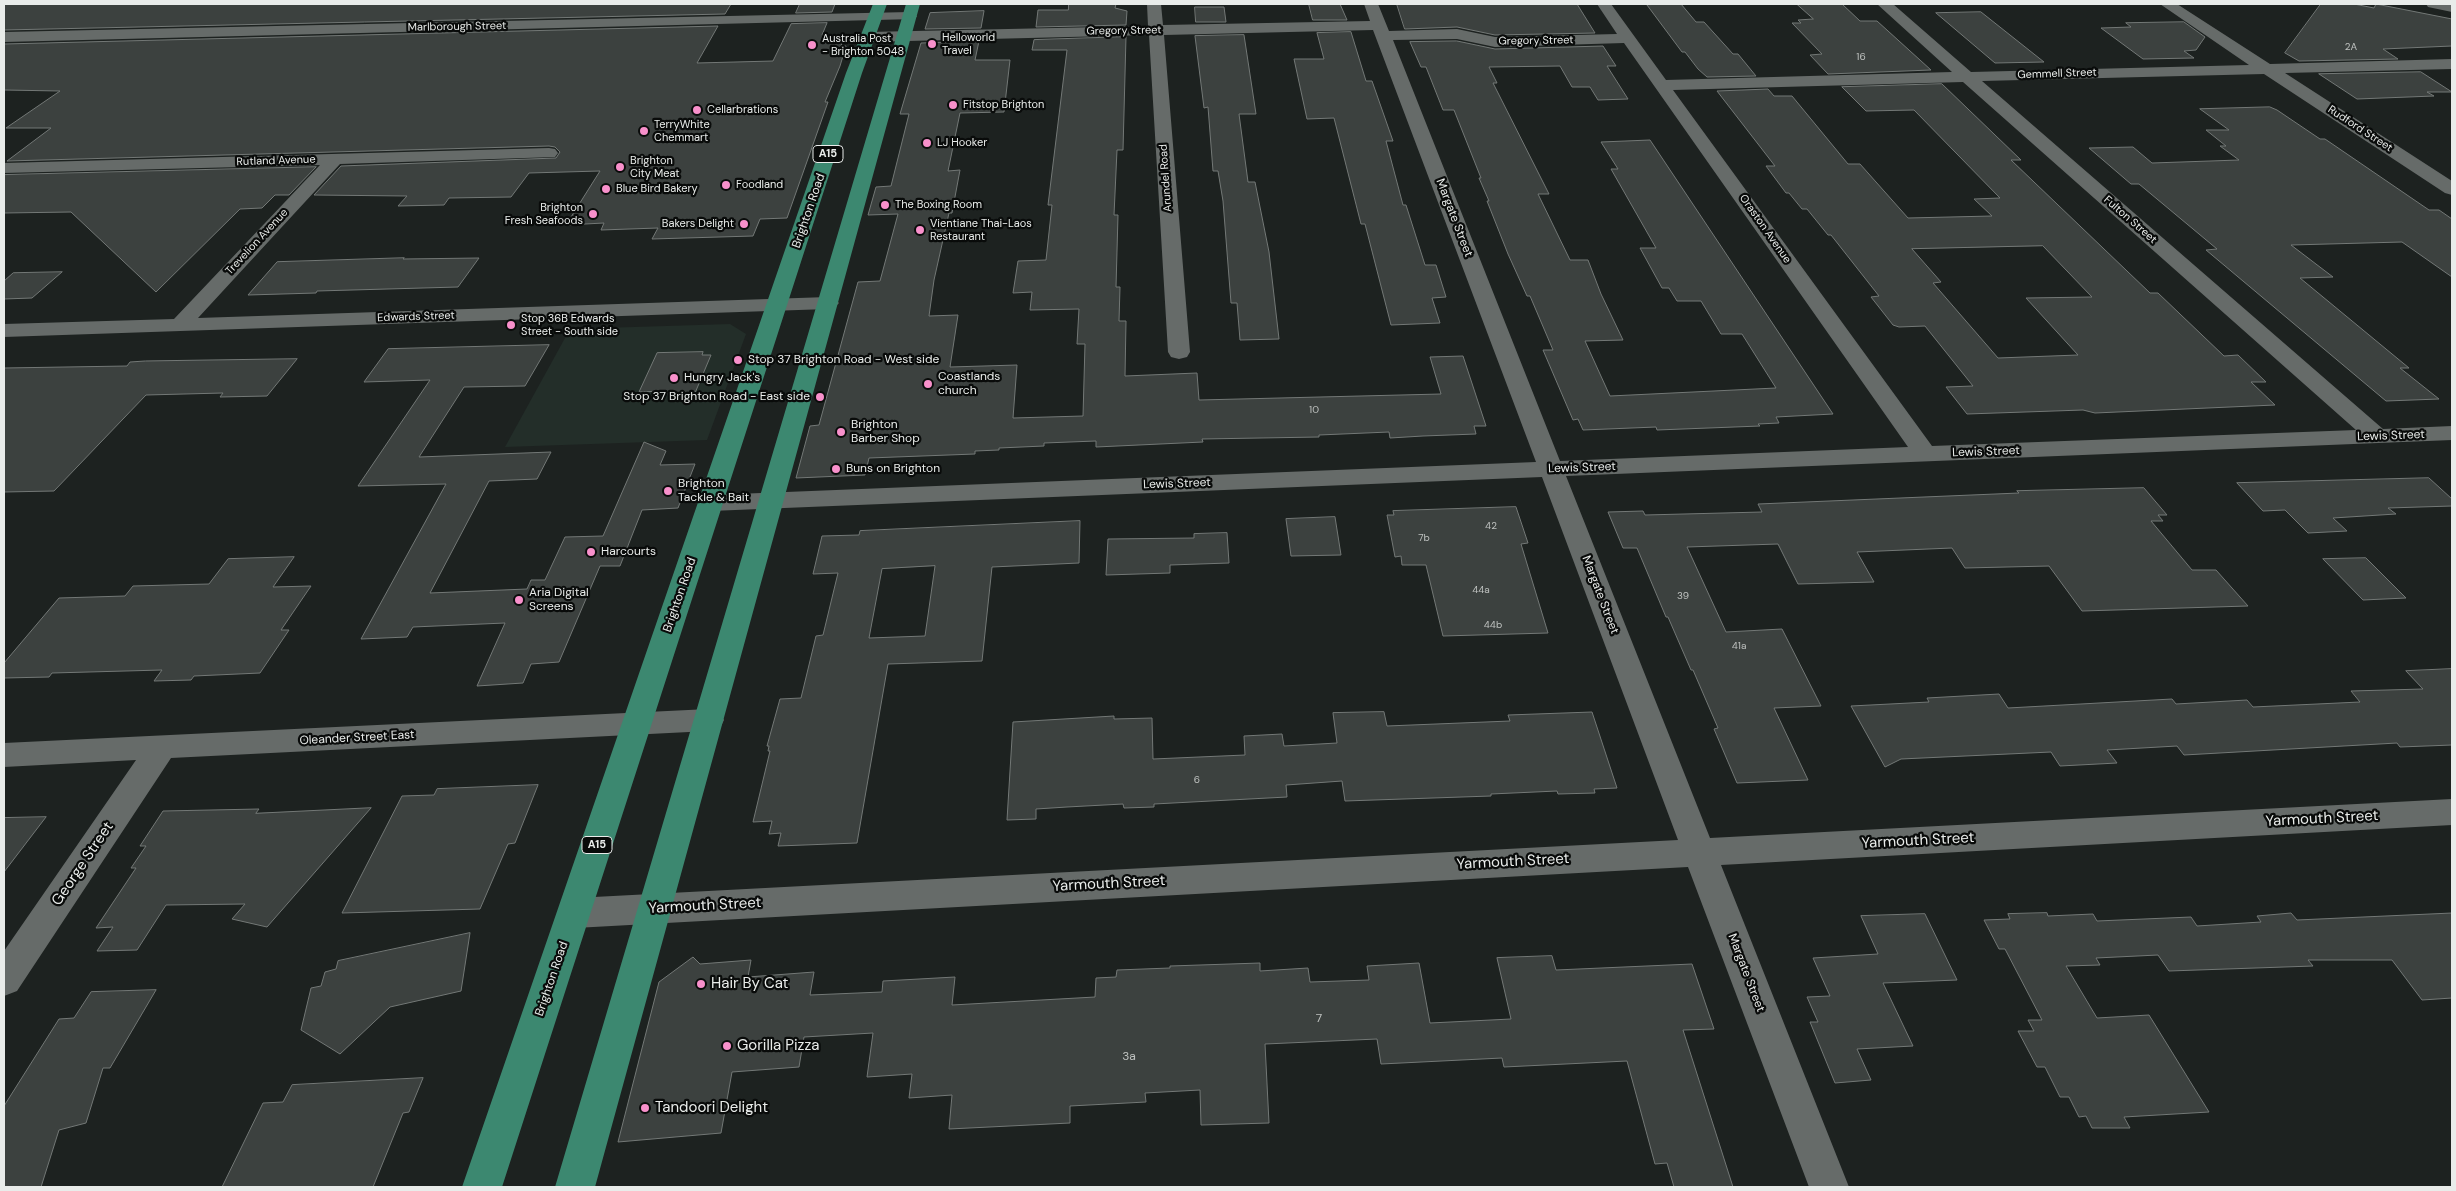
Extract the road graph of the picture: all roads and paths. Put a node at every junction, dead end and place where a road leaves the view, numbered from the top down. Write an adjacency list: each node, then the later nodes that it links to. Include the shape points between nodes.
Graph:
1 (1154, 4): 10 (street, Arundel Road)
2 (1604, 4): 14 (street, Oraston Avenue)
3 (1884, 4): 17 (street, Fulton Street)
4 (2167, 4): 16 (street, Rudford Street)
5 (2433, 4): 6 (street)
6 (2452, 8)
7 (878, 10): 8 (street, Marlborough Street); 12 (street, Marlborough Street); 13 (main road, Brighton Road / A15)
8 (912, 10): 11 (main road)
9 (1378, 21): 10 (street, Gregory Street); 14 (street, Gregory Street, via 1495,42); 31 (street, Margate Street)
10 (1156, 30): 11 (street, Gregory Street); 27 (street, Arundel Road)
11 (904, 36): 13 (street, Gregory Street); 23 (main road)
12 (4, 37)
13 (868, 37): 24 (main road, Brighton Road / A15)
14 (1629, 38): 18 (street, Oraston Avenue)
15 (2452, 64): 16 (street, Gemmell Street)
16 (2267, 68): 17 (street, Gemmell Street); 22 (street, Rudford Street)
17 (1967, 77): 18 (street, Gemmell Street); 29 (street, Fulton Street)
18 (1662, 85): 30 (street, Oraston Avenue)
19 (549, 153): 20 (street, Rutland Avenue)
20 (335, 159): 21 (street, Rutland Avenue); 25 (street, Trevelion Avenue)
21 (4, 168)
22 (2452, 189)
23 (828, 303): 24 (street, Edwards Street); 32 (main road)
24 (777, 304): 25 (street, Edwards Street); 33 (main road, Brighton Road / A15)
25 (180, 325): 26 (street, Edwards Street)
26 (4, 332)
27 (1179, 352)
28 (2452, 433): 29 (street, Lewis Street)
29 (2377, 436): 30 (street, Lewis Street)
30 (1925, 454): 31 (street, Lewis Street)
31 (1551, 469): 32 (street, Lewis Street); 39 (street, Margate Street)
32 (772, 500): 33 (street, Lewis Street); 34 (main road)
33 (711, 503): 35 (main road, Brighton Road / A15)
34 (710, 720): 35 (street, Oleander Street East); 40 (main road)
35 (635, 724): 36 (street, Oleander Street East); 41 (main road, Brighton Road / A15)
36 (162, 747): 37 (street, Oleander Street East); 42 (street, George Street)
37 (4, 755)
38 (2452, 812): 39 (street, Yarmouth Street)
39 (1700, 852): 40 (street, Yarmouth Street); 45 (street, Margate Street)
40 (656, 908): 41 (street, Yarmouth Street); 44 (main road)
41 (575, 912): 43 (main road, Brighton Road / A15)
42 (4, 980)
43 (482, 1187)
44 (575, 1187)
45 (1829, 1187)

